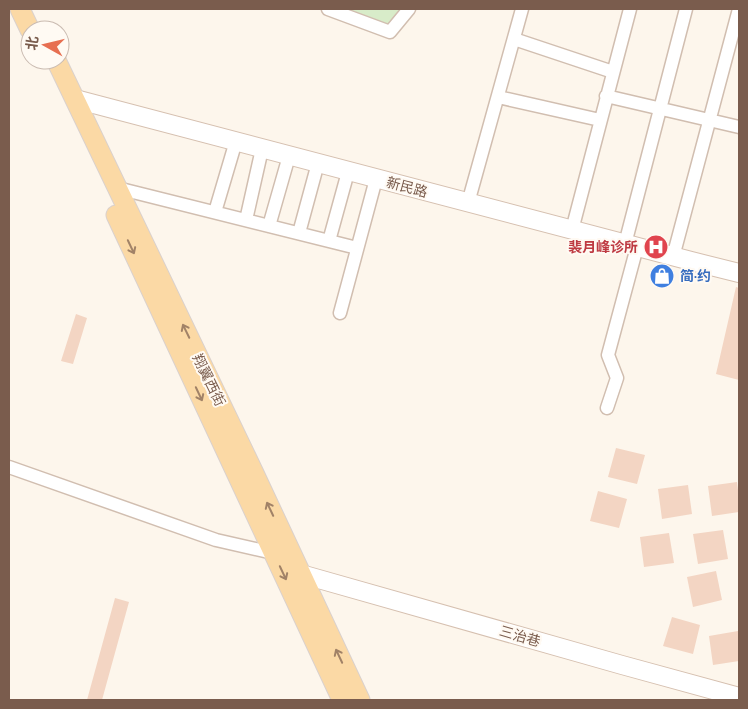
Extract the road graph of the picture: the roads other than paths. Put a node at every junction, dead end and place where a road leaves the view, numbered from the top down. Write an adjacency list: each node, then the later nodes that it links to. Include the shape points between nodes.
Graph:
1 (328, 9): 2 (street, via 390,32)
2 (409, 9)
3 (522, 9): 7 (street)
4 (630, 9): 10 (street)
5 (686, 9): 14 (street)
6 (739, 9): 16 (street)
7 (514, 39): 10 (street); 12 (street)
8 (49, 70): 39 (main road, 翔翼西街, one-way to 39)
9 (61, 70): 13 (main road, 翔翼西街)
10 (613, 72): 11 (street)
11 (606, 96): 14 (street); 15 (street)
12 (498, 97): 15 (street); 25 (street)
13 (75, 99): 18 (street, 新民路); 24 (main road, 翔翼西街)
14 (660, 109): 16 (street); 32 (street)
15 (600, 120): 29 (street)
16 (710, 120): 17 (street); 34 (street)
17 (739, 127)
18 (236, 142): 19 (street, 新民路); 26 (street)
19 (262, 148): 20 (street, 新民路); 27 (street)
20 (288, 156): 21 (street, 新民路); 28 (street)
21 (318, 163): 22 (street, 新民路); 30 (street)
22 (348, 172): 23 (street, 新民路); 31 (street)
23 (376, 179): 25 (street, 新民路); 33 (street)
24 (117, 188): 26 (street); 40 (main road, 翔翼西街, one-way to 24)
25 (468, 203): 29 (street, 新民路)
26 (216, 212): 27 (street)
27 (246, 220): 28 (street)
28 (269, 226): 30 (street)
29 (572, 230): 32 (street, 新民路)
30 (299, 233): 31 (street)
31 (329, 241): 33 (street)
32 (631, 245): 34 (street, 新民路); 37 (street, via 608,355 617,378)
33 (357, 248): 36 (street)
34 (673, 257): 35 (street, 新民路)
35 (739, 273)
36 (340, 313)
37 (607, 408)
38 (9, 467): 39 (street, via 216,540)
39 (273, 554): 42 (main road, 翔翼西街, one-way to 42)
40 (301, 574): 41 (street, 三治巷); 43 (main road, 翔翼西街, one-way to 40)
41 (739, 697)
42 (342, 700)
43 (360, 700)

